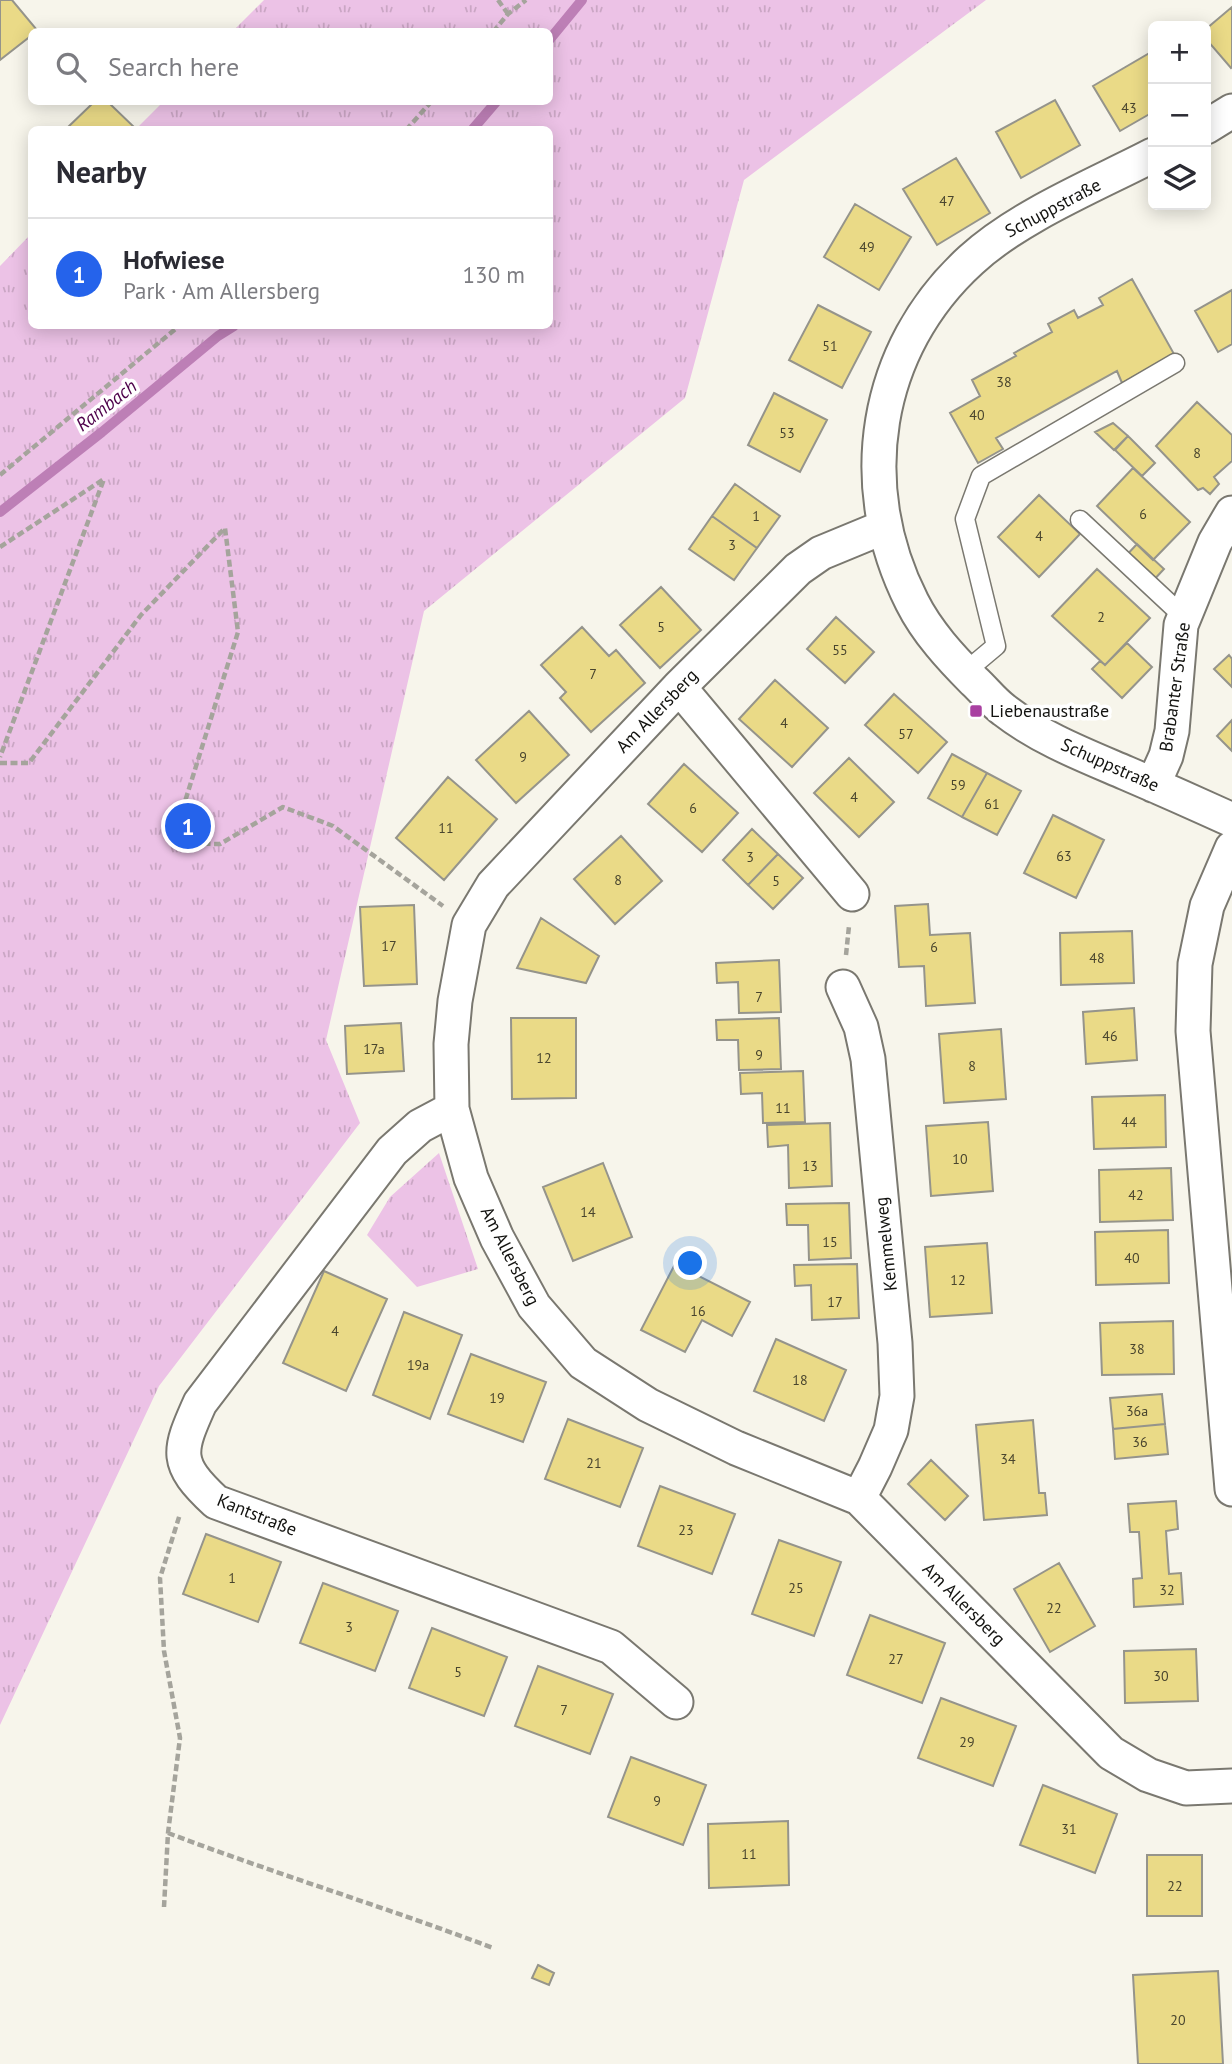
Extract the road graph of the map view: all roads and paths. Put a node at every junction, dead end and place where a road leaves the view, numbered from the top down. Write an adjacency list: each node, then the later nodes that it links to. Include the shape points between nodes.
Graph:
1 (498, 0): 3 (path)
2 (526, 0): 3 (path)
3 (508, 14): 4 (path)
4 (496, 28)
5 (427, 105): 8 (path)
6 (1232, 111): 7 (street)
7 (1211, 124)
8 (409, 126)
9 (1148, 158): 15 (street, Schuppstraße, via 997,239 946,284 925,313 892,377 883,415 878,490)
10 (175, 329): 12 (path)
11 (1175, 363): 18 (lane, via 981,476 965,519 996,646)
12 (0, 475)
13 (1232, 513): 17 (street, Brabanter Straße)
14 (1080, 520): 17 (lane)
15 (884, 527): 18 (street, Schuppstraße, via 913,605); 19 (street, Am Allersberg, via 821,553 798,569)
16 (0, 547): 20 (path, via 104,479)
17 (1184, 618): 22 (street, Brabanter Straße, via 1172,731)
18 (965, 672): 22 (street, Schuppstraße, via 1004,710 1065,747)
19 (679, 687): 25 (street); 26 (street, Am Allersberg, via 493,885)
20 (0, 757)
21 (0, 763): 26 (path, via 29,763 141,615 225,528 238,632 172,843 220,844 283,807 333,826)
22 (1153, 785): 23 (street, Schuppstraße)
23 (1232, 820)
24 (1232, 848): 29 (street, via 1207,906 1195,964 1194,1018)
25 (852, 894): 27 (path)
26 (469, 925): 28 (street, Am Allersberg, via 453,1023)
27 (843, 987): 31 (street, Kemmelweg, via 861,1027 868,1059 897,1396 891,1430)
28 (452, 1109): 31 (street, Am Allersberg, via 471,1178 497,1238 534,1306 583,1363 648,1405 736,1448); 33 (street, Kantstraße, via 420,1126 392,1151 200,1403 184,1438 184,1458 192,1480 216,1502 611,1647)
29 (1225, 1331): 30 (street)
30 (1232, 1489)
31 (859, 1498): 34 (street, Am Allersberg, via 1111,1753 1147,1775 1186,1788)
32 (175, 1531): 35 (path, via 160,1578 164,1651 180,1738)
33 (676, 1702)
34 (1232, 1786)
35 (168, 1833): 36 (path); 37 (path)
36 (164, 1907)
37 (493, 1948)

